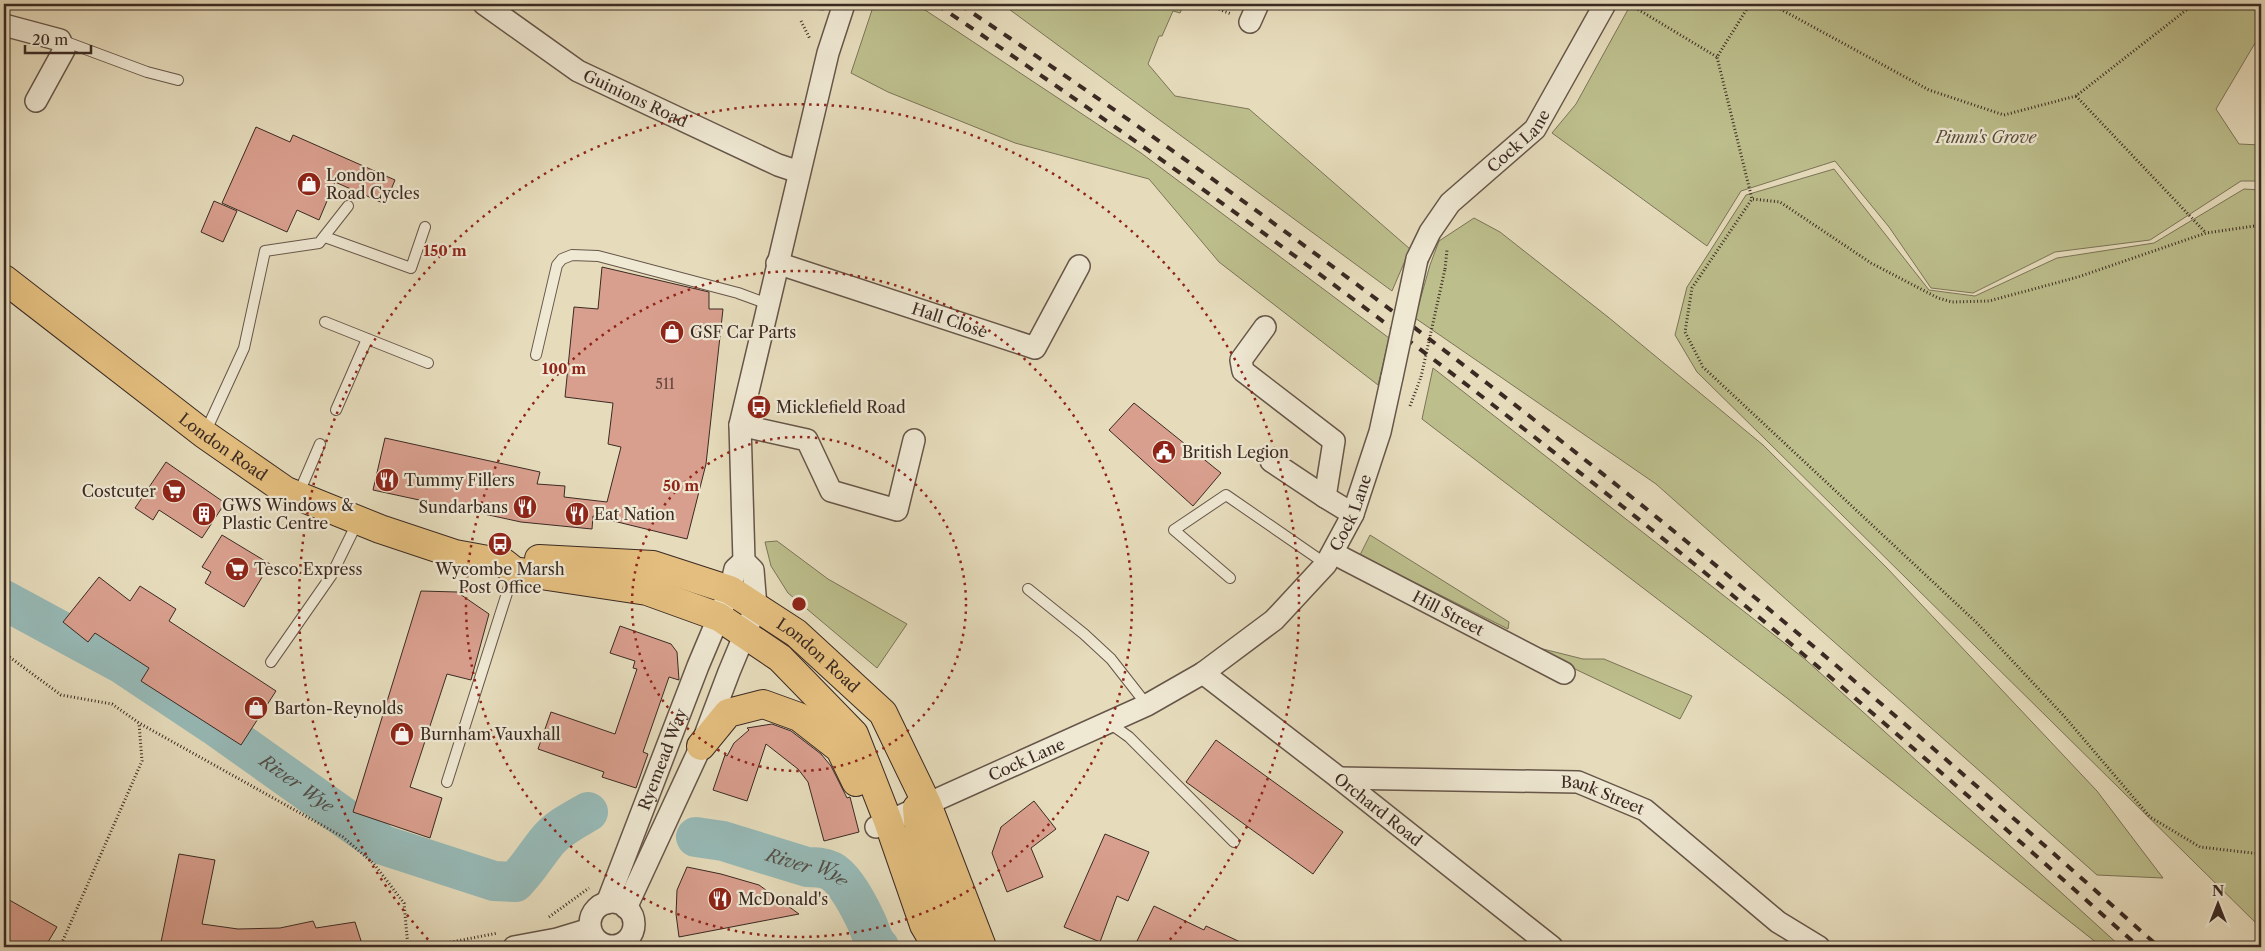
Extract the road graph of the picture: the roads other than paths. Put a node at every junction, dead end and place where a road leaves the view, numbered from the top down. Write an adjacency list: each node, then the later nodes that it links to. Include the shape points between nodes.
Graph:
1 (484, 4): 8 (street, Guinions Road, via 578,71)
2 (844, 4): 8 (street, via 828,53)
3 (1605, 4): 29 (street, Cock Lane, bridge, via 1535,129 1450,203 1430,232 1417,259 1380,432)
4 (4, 25): 5 (street)
5 (60, 40): 6 (lane); 7 (street, via 64,50)
6 (178, 80)
7 (36, 101)
8 (799, 172): 12 (street)
9 (348, 206): 11 (lane)
10 (425, 227): 11 (lane, via 411,268)
11 (324, 237): 23 (lane, via 320,244 264,250 244,348)
12 (778, 263): 13 (street, Hall Close, via 1035,348); 15 (street)
13 (1078, 266)
14 (4, 279): 23 (main road, London Road)
15 (768, 304): 19 (lane, via 598,256 572,255 557,265); 22 (street)
16 (325, 322): 18 (lane)
17 (1265, 327): 28 (street, via 1241,360 1243,371 1334,441)
18 (367, 339): 20 (lane); 21 (lane)
19 (536, 355)
20 (428, 363)
21 (336, 410)
22 (740, 425): 24 (street, via 808,440 831,491 897,510); 32 (street)
23 (204, 434): 27 (main road, London Road, via 286,491)
24 (914, 440)
25 (320, 444): 27 (lane)
26 (1271, 462): 28 (street)
27 (298, 495): 30 (main road, London Road)
28 (1325, 497): 29 (street)
29 (1353, 514): 31 (street, Cock Lane)
30 (358, 520): 33 (main road, London Road, via 455,554); 40 (lane, via 331,576)
31 (1329, 559): 34 (lane, via 1226,495 1174,530); 41 (street, Hill Street); 42 (street, Cock Lane, via 1274,620)
32 (744, 561): 36 (street, via 735,569); 37 (street, via 752,570)
33 (512, 564): 36 (main road, London Road, via 653,565); 38 (main road, London Road, via 647,591); 47 (lane)
34 (1230, 578)
35 (1028, 589): 43 (lane, via 1111,659)
36 (730, 590): 37 (main road, London Road); 38 (street, Ryemead Way)
37 (756, 607): 39 (street, Ryemead Way); 48 (main road, London Road, via 796,633 883,713)
38 (719, 617): 39 (main road, London Road); 51 (street, Ryemead Way)
39 (746, 633): 45 (street, Ryemead Way); 49 (main road, London Road, via 780,658 854,734)
40 (271, 662)
41 (1564, 673)
42 (1203, 674): 43 (street, Cock Lane); 46 (street, Orchard Road)
43 (1147, 705): 44 (street, Cock Lane)
44 (1108, 722): 48 (street, Cock Lane); 50 (lane, via 1129,737)
45 (701, 746): 49 (main road, via 728,714 763,704 799,717 840,749); 51 (street, Ryemead Way)
46 (1339, 778): 57 (street, Orchard Road); 58 (street, Bank Street, via 1578,782 1645,810 1778,922)
47 (447, 782)
48 (922, 806): 49 (street, Cock Lane); 55 (main road, via 921,858); 56 (main road, London Road)
49 (882, 824): 54 (main road, London Road, via 924,925)
50 (1234, 842)
51 (617, 905): 52 (street, Ryemead Way, via 595,910); 52 (street, via 634,920 628,940 616,946 602,944)
52 (590, 929): 53 (street, via 557,939)
53 (507, 940)
54 (937, 947)
55 (954, 947)
56 (982, 947)
57 (1552, 947)
58 (1819, 947)

